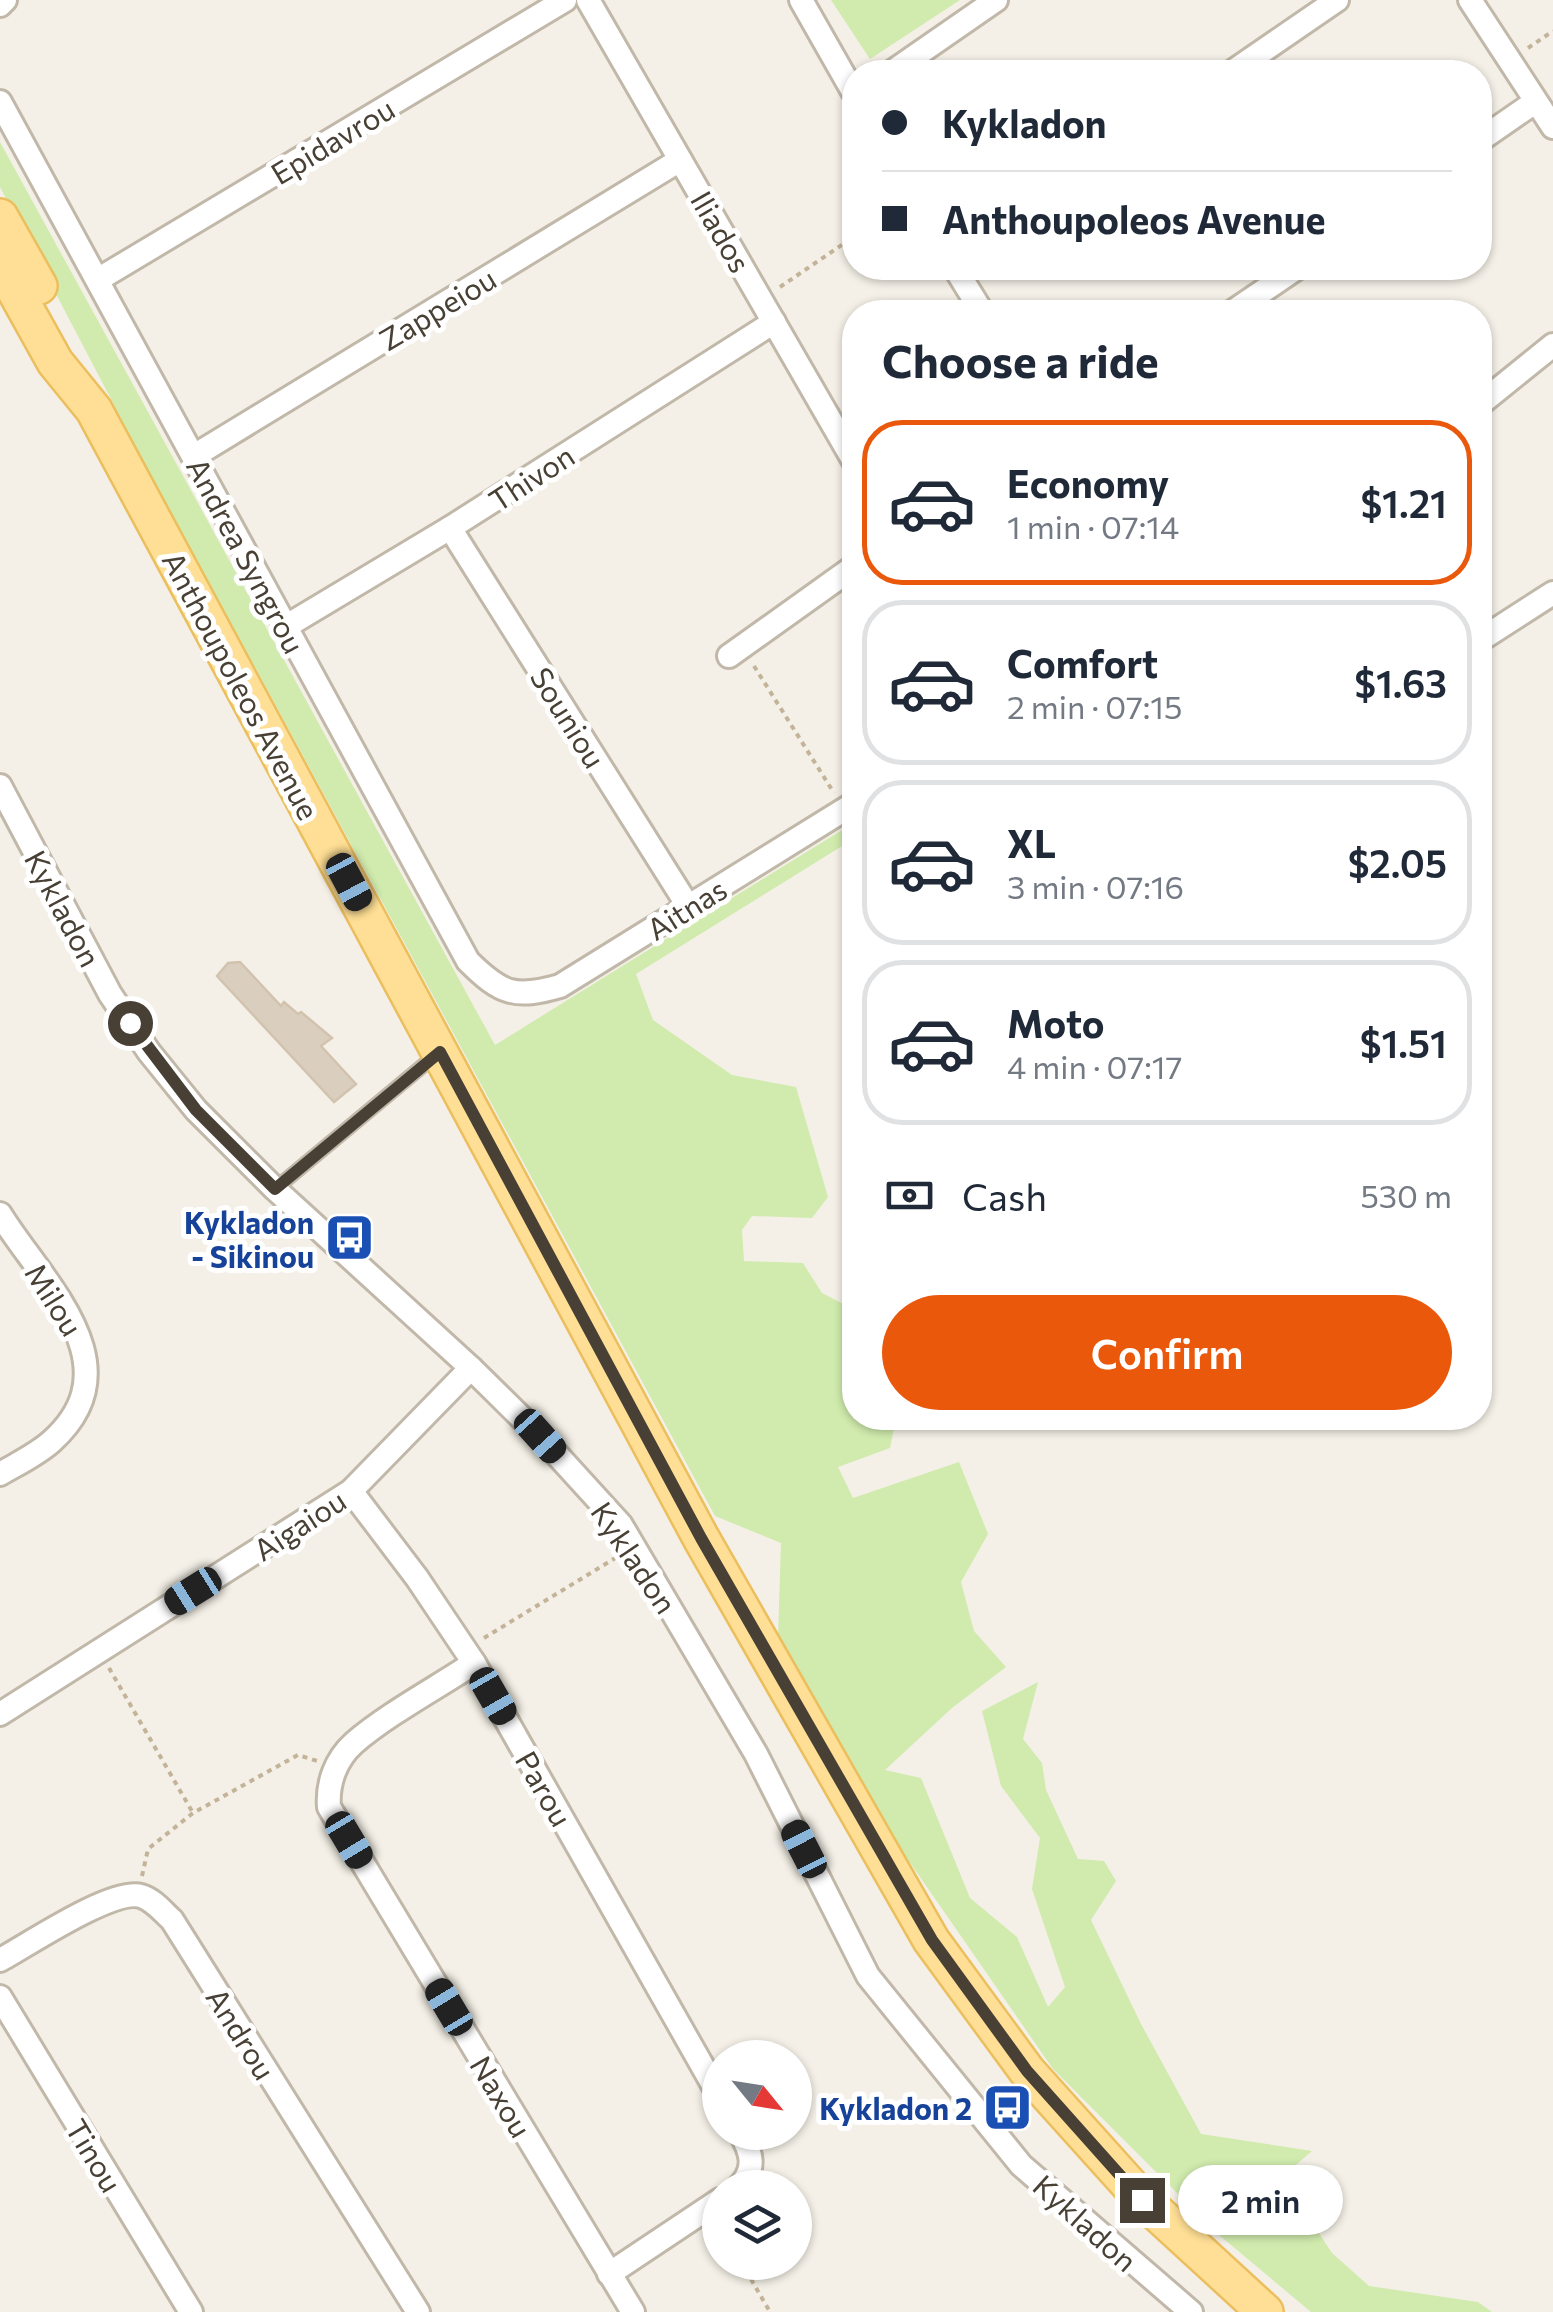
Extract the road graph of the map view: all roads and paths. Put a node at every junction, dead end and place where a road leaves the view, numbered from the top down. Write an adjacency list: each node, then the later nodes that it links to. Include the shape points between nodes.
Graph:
1 (565, 0): 20 (street, Epidavrou)
2 (588, 0): 16 (street, Iliados)
3 (801, 0): 11 (street)
4 (996, 0): 8 (street)
5 (1337, 0): 9 (street)
6 (1470, 0): 10 (street)
7 (1553, 31): 10 (path)
8 (909, 60)
9 (1250, 60)
10 (1509, 60): 13 (street)
11 (842, 72)
12 (0, 102): 20 (street, Andrea Syngrou)
13 (1535, 102): 14 (street); 15 (street)
14 (1553, 128)
15 (1492, 132)
16 (680, 160): 22 (street, Iliados); 29 (street, Zappeiou)
17 (0, 217): 27 (main road, Anthoupoleos Avenue, via 76,351)
18 (842, 245): 22 (path)
19 (0, 263): 27 (main road, Anthoupoleos Avenue, via 54,362)
20 (99, 279): 29 (street, Andrea Syngrou)
21 (1279, 280): 23 (street)
22 (761, 300): 24 (street, Iliados)
23 (1250, 300)
24 (774, 322): 28 (street, Iliados); 30 (street, Thivon)
25 (1553, 345): 26 (street)
26 (1492, 394)
27 (94, 410): 43 (main road, Anthoupoleos Avenue)
28 (842, 440)
29 (194, 456): 33 (street, Andrea Syngrou)
30 (450, 528): 33 (street, Thivon); 41 (street, Souniou)
31 (842, 575): 35 (street)
32 (1553, 593): 34 (street)
33 (284, 627): 42 (street, Andrea Syngrou, via 468,961)
34 (1492, 632)
35 (735, 651): 37 (path)
36 (0, 786): 39 (street, Kykladon)
37 (842, 796)
38 (842, 812): 41 (street, Aitnas)
39 (21, 827): 40 (street); 44 (street, Kykladon, via 110,994 150,1052 196,1110)
40 (0, 838)
41 (688, 906): 42 (street, Aitnas, via 560,986)
42 (510, 994)
43 (440, 1052): 44 (lane); 67 (main road, Anthoupoleos Avenue, via 701,1538 932,1940 1065,2114 1142,2200)
44 (275, 1189): 46 (street, Kykladon)
45 (3, 1225): 47 (street, Milou, via 73,1320 86,1353 86,1378 75,1411 52,1441)
46 (471, 1368): 48 (street, Aigaiou); 49 (street, Kykladon, via 540,1436)
47 (0, 1474)
48 (351, 1491): 50 (street, Aigaiou); 51 (street, Parou)
49 (634, 1547): 51 (path); 66 (street, Kykladon, via 756,1754 868,1976 1021,2165)
50 (99, 1651): 52 (street, Aigaiou); 54 (path)
51 (470, 1656): 53 (street, via 353,1744); 58 (street, Parou)
52 (0, 1713)
53 (336, 1767): 54 (path, via 298,1755); 60 (street, Naxou, via 329,1807)
54 (194, 1813): 55 (path, via 148,1848)
55 (138, 1895): 56 (street, via 114,1898); 63 (street, Androu, via 172,1920)
56 (0, 1960)
57 (0, 1997): 62 (street, Tinou)
58 (702, 2065)
59 (702, 2212): 60 (street)
60 (609, 2274): 64 (street, Naxou)
61 (751, 2280): 65 (path)
62 (191, 2312)
63 (418, 2312)
64 (633, 2312)
65 (770, 2312)
66 (1190, 2312)
67 (1265, 2312)

